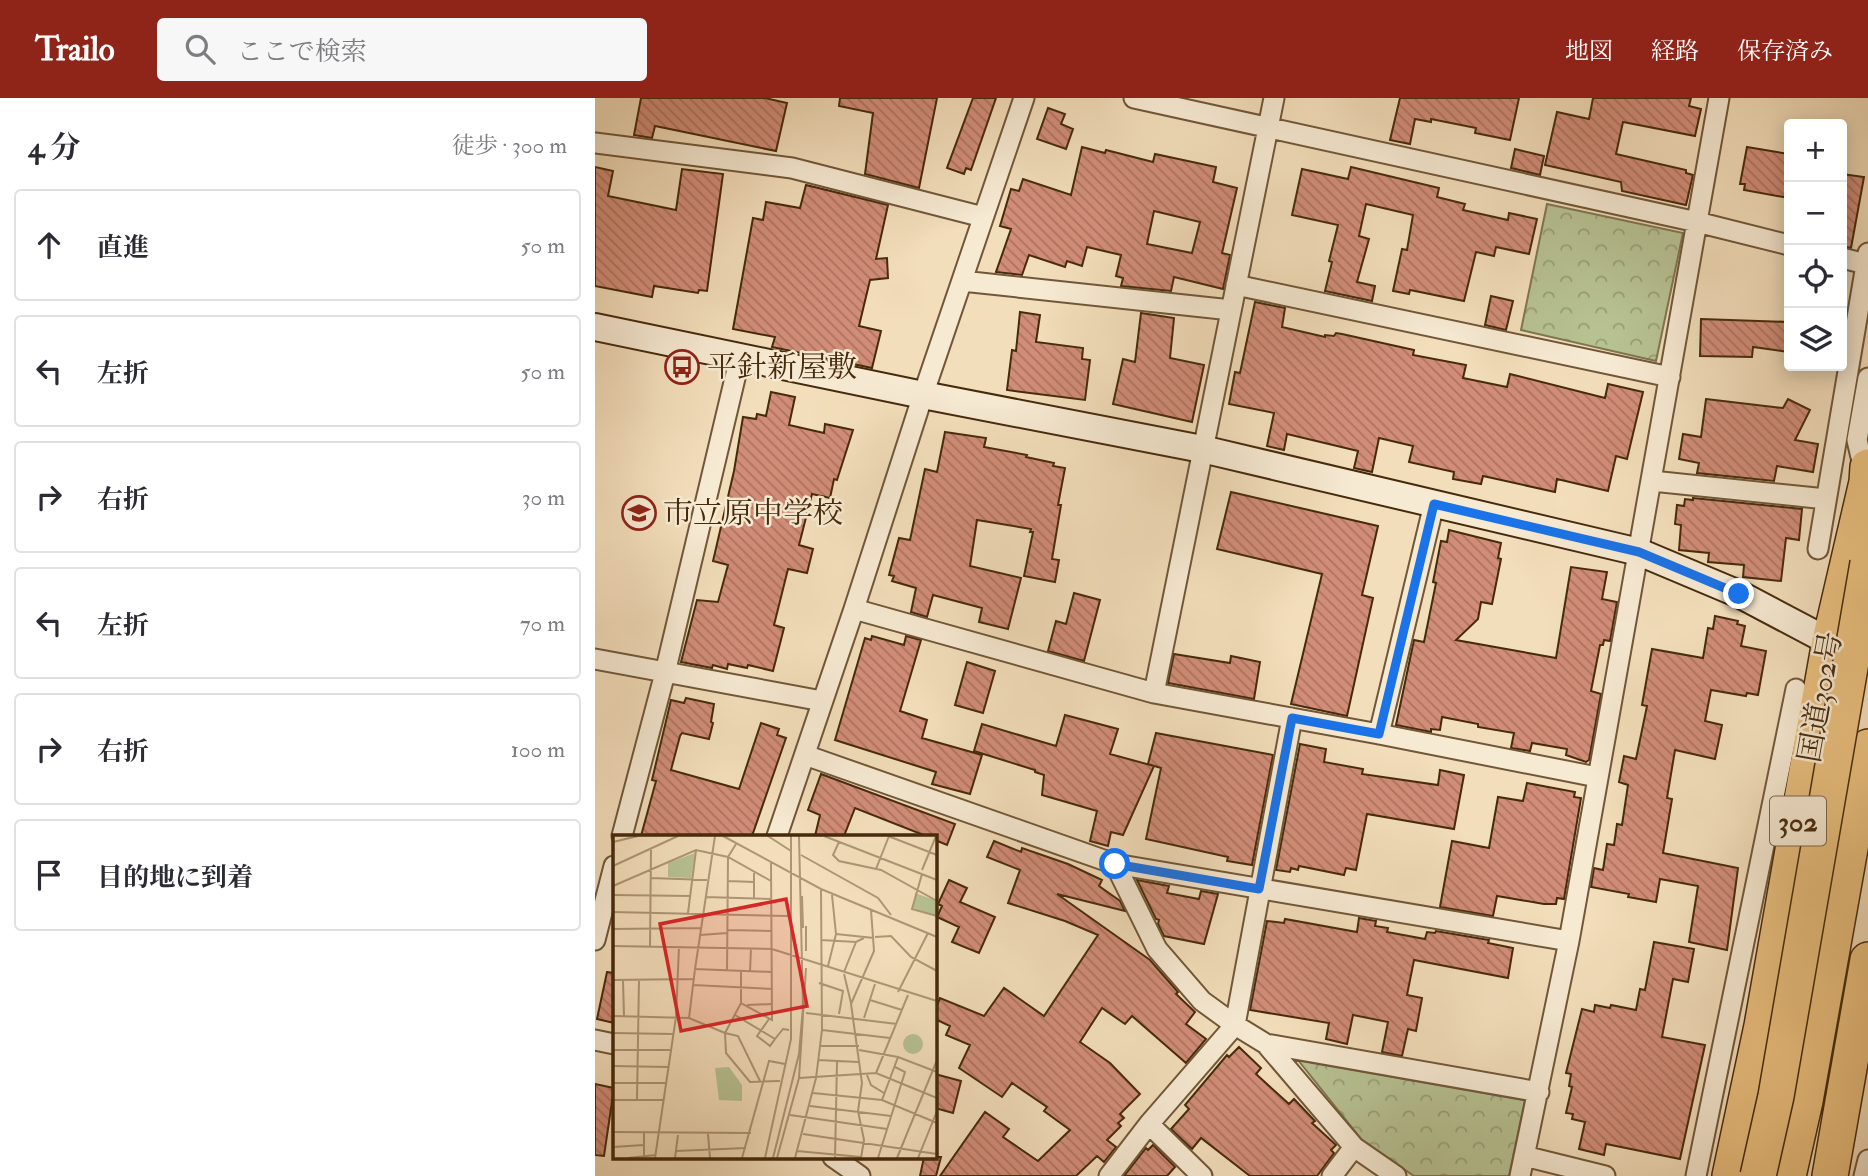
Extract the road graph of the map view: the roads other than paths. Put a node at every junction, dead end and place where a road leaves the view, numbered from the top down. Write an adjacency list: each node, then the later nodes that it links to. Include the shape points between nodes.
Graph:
1 (1024, 98): 7 (street)
2 (1134, 98): 5 (street)
3 (1274, 98): 5 (street)
4 (1719, 98): 8 (street)
5 (1268, 129): 8 (street); 13 (street)
6 (595, 143): 7 (street, via 792,168)
7 (983, 217): 12 (street)
8 (1696, 222): 9 (street); 18 (street)
9 (1784, 244)
10 (1847, 258): 11 (street)
11 (1867, 258): 16 (street)
12 (962, 281): 14 (street); 20 (street)
13 (1236, 285): 14 (street); 18 (street)
14 (1231, 310): 21 (street)
15 (595, 327): 17 (street)
16 (1852, 344): 19 (street); 24 (street)
17 (740, 357): 20 (street); 33 (street)
18 (1669, 377): 23 (street)
19 (1868, 377): 22 (street, via 1857,440)
20 (923, 395): 21 (street); 29 (street)
21 (1202, 449): 25 (street); 35 (street)
22 (1867, 475): 30 (highway, 国道302号 / 302)
23 (1651, 481): 24 (street); 27 (street)
24 (1826, 499): 26 (street)
25 (1434, 504): 27 (street); 38 (street)
26 (1818, 549)
27 (1639, 552): 30 (street, via 1739,594); 41 (street)
28 (1868, 563): 70 (highway, bridge, via 1776,1096)
29 (853, 609): 35 (street); 36 (street)
30 (1830, 641): 32 (street); 49 (highway, 国道302号 / 302)
31 (595, 659): 33 (street)
32 (1868, 662)
33 (665, 673): 36 (street); 42 (street)
34 (1796, 689): 49 (street)
35 (1154, 693): 37 (street)
36 (822, 701): 40 (street)
37 (1292, 718): 38 (street); 46 (street)
38 (1379, 734): 41 (street)
39 (1868, 747): 71 (highway)
40 (804, 755): 43 (street); 44 (street)
41 (1597, 778): 48 (street)
42 (622, 835)
43 (777, 835)
44 (1115, 864): 46 (street); 51 (street, via 1157,949 1202,1001)
45 (613, 870): 47 (street)
46 (1259, 889): 48 (street); 51 (street)
47 (595, 940)
48 (1569, 942): 55 (street)
49 (1761, 943): 68 (street); 69 (highway, 国道302号 / 302, via 1762,1026)
50 (1868, 960): 72 (highway)
51 (1235, 1025): 54 (street); 56 (street)
52 (595, 1040): 53 (street)
53 (613, 1044)
54 (1266, 1044): 55 (street); 57 (street)
55 (1539, 1091): 58 (street)
56 (1149, 1124): 62 (street); 63 (street)
57 (1354, 1147): 64 (street); 65 (street)
58 (1524, 1156): 66 (street); 67 (street)
59 (834, 1158): 61 (street)
60 (1868, 1160): 73 (street)
61 (860, 1176)
62 (1108, 1176)
63 (1202, 1176)
64 (1332, 1176)
65 (1396, 1176)
66 (1520, 1176)
67 (1605, 1176)
68 (1696, 1176)
69 (1730, 1176)
70 (1758, 1176)
71 (1788, 1176)
72 (1830, 1176)
73 (1864, 1176)

